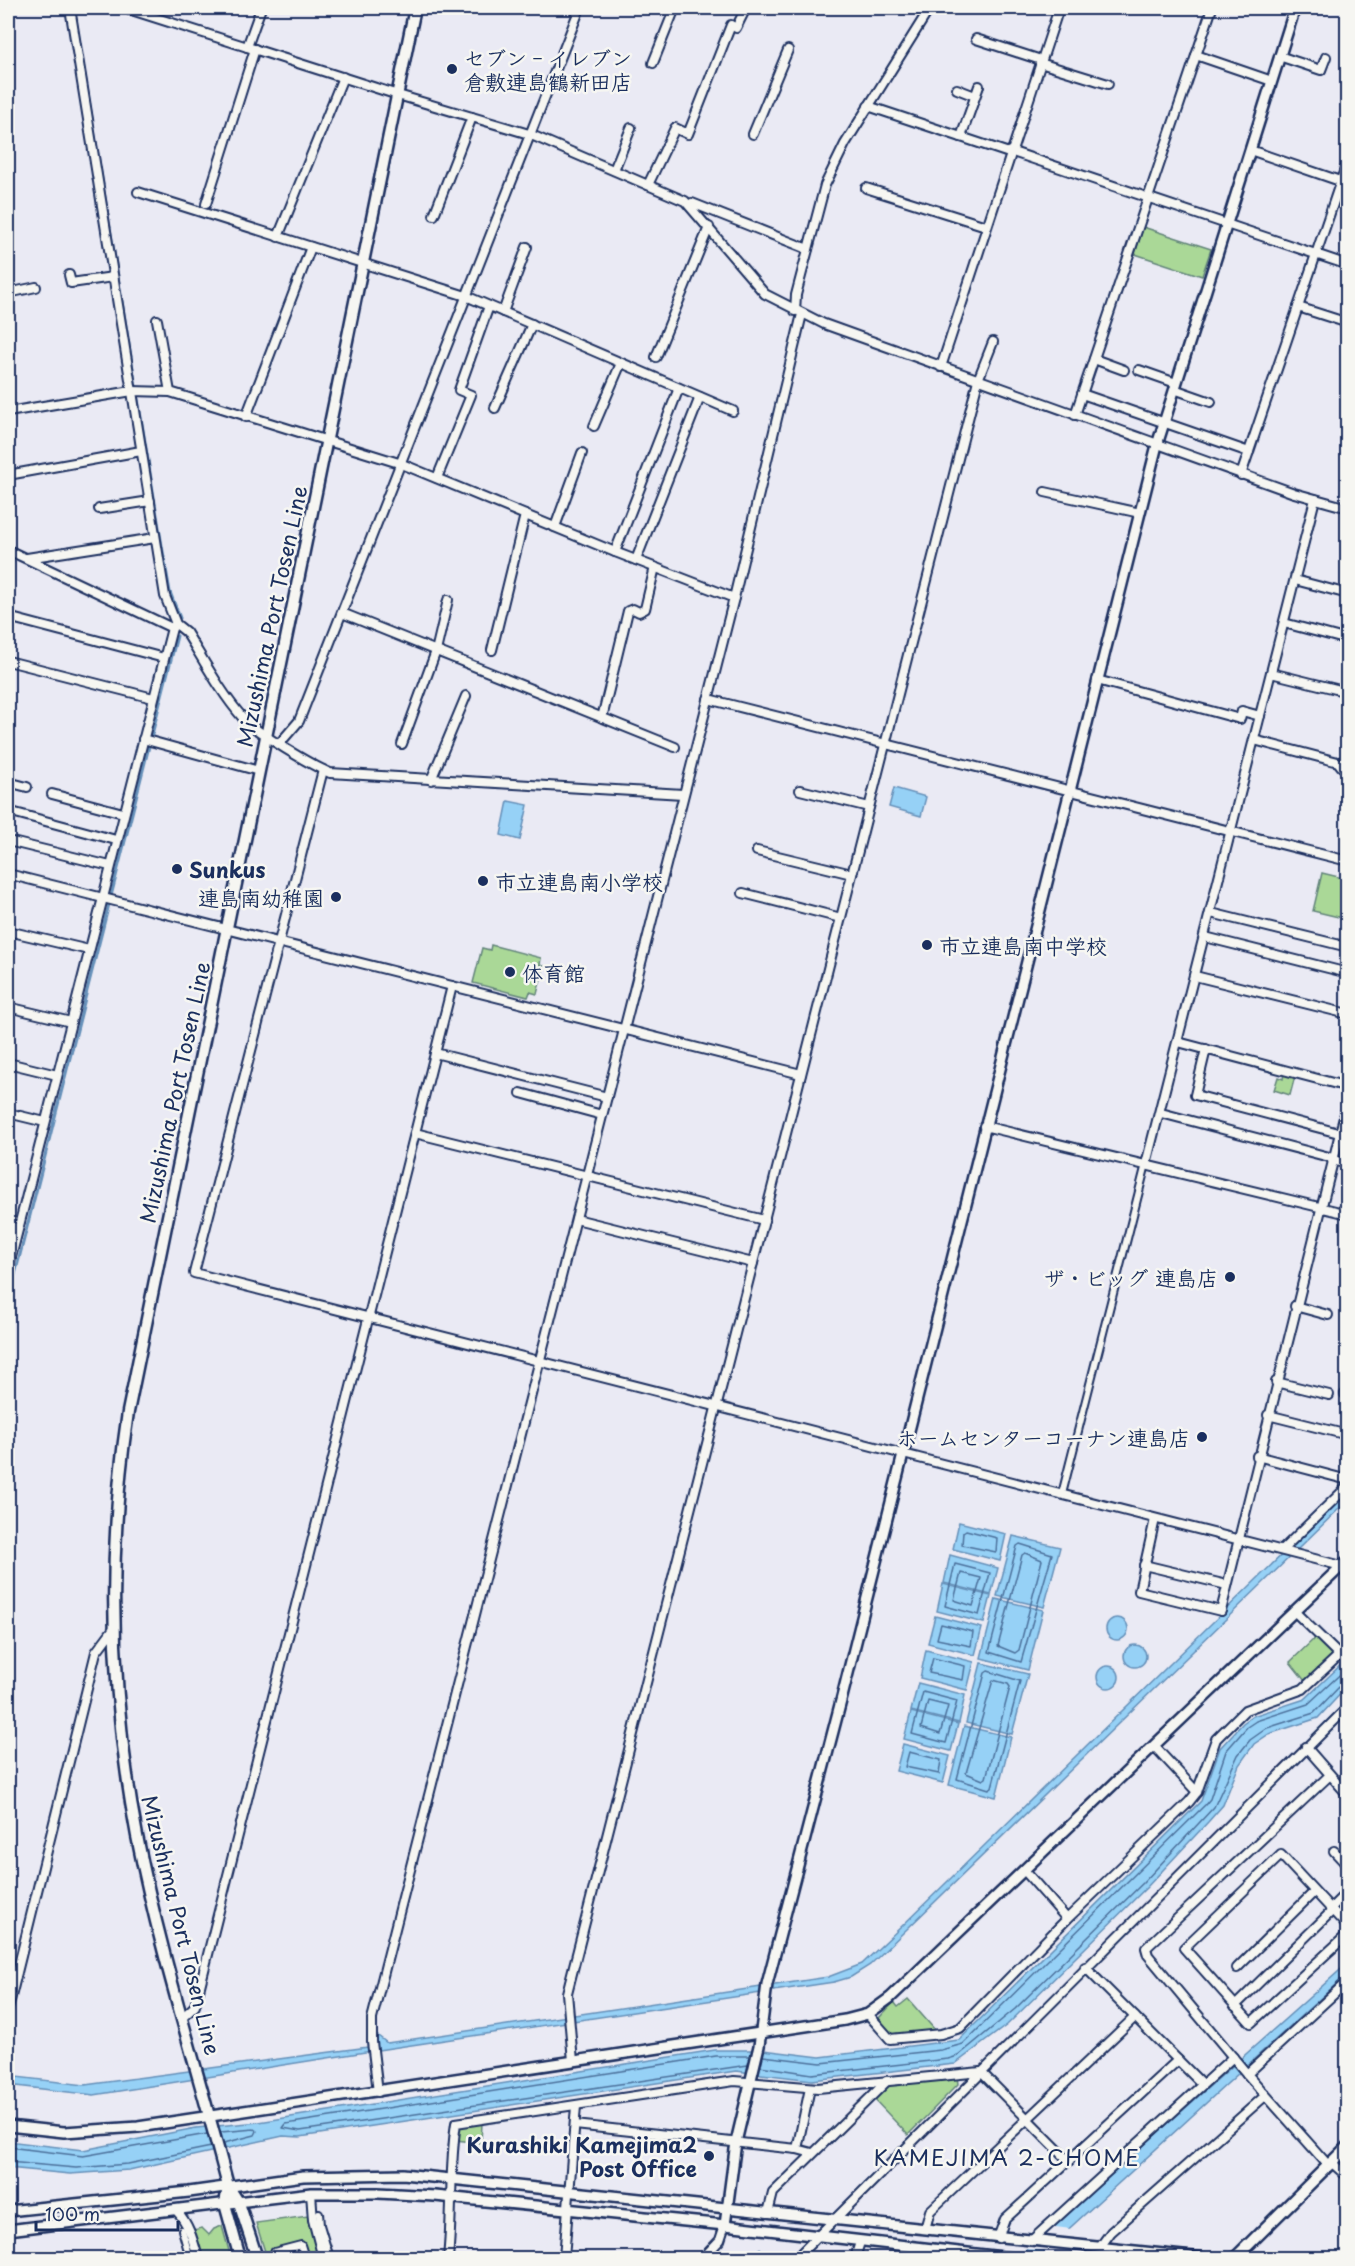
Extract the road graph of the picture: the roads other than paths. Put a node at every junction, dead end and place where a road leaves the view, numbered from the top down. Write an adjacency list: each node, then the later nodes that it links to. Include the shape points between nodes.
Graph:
1 (70, 8): 57 (street)
2 (125, 8): 12 (street)
3 (261, 8): 14 (street)
4 (415, 8): 26 (main road, Mizushima Port Tosen Line)
5 (580, 8): 31 (street)
6 (675, 8): 20 (street)
7 (746, 8): 38 (street, via 734,26 688,134 675,128)
8 (930, 8): 28 (street)
9 (1059, 8): 19 (street)
10 (1212, 8): 16 (street)
11 (1295, 8): 17 (street)
12 (147, 11): 14 (street)
13 (976, 39): 19 (street)
14 (251, 48): 21 (street); 45 (street)
15 (788, 50): 32 (street)
16 (1196, 55): 22 (street); 43 (street)
17 (1279, 56): 18 (street, via 1321,70); 22 (street)
18 (1326, 57)
19 (1040, 61): 23 (street); 35 (street)
20 (653, 63)
21 (343, 77): 26 (street); 50 (street)
22 (1272, 81): 34 (street)
23 (1108, 84)
24 (979, 86): 27 (street)
25 (957, 89): 27 (street)
26 (398, 95): 29 (street); 55 (main road, Mizushima Port Tosen Line)
27 (975, 96): 33 (street)
28 (868, 106): 33 (street); 53 (street, via 825,185)
29 (472, 117): 31 (street); 46 (street)
30 (632, 128): 37 (street)
31 (530, 134): 37 (street); 61 (street)
32 (753, 135)
33 (961, 137): 35 (street)
34 (1250, 150): 39 (street); 47 (street)
35 (1009, 152): 43 (street); 48 (street)
36 (1347, 164): 39 (street)
37 (614, 170): 38 (street)
38 (648, 185): 44 (street)
39 (1339, 185): 42 (street); 54 (street)
40 (866, 188): 48 (street)
41 (138, 192): 50 (street)
42 (1347, 192)
43 (1147, 199): 47 (street); 71 (street)
44 (685, 201): 49 (street); 53 (street)
45 (206, 204)
46 (434, 215)
47 (1227, 223): 54 (street); 77 (street)
48 (986, 226): 73 (street)
49 (709, 227): 65 (street, via 765,294); 70 (street)
50 (279, 237): 51 (street)
51 (311, 247): 55 (street); 88 (street)
52 (527, 247): 64 (street)
53 (808, 249): 65 (street, via 796,294)
54 (1316, 254): 56 (street); 63 (street)
55 (363, 264): 61 (street); 91 (main road, Mizushima Port Tosen Line)
56 (1347, 265)
57 (113, 277): 58 (street); 79 (street)
58 (71, 283)
59 (36, 287): 60 (street)
60 (8, 293)
61 (466, 296): 62 (street); 96 (street)
62 (489, 306): 64 (street); 99 (street, via 459,390 471,395)
63 (1298, 307): 67 (street); 95 (street)
64 (503, 312): 68 (street)
65 (799, 313): 73 (street); 116 (street)
66 (157, 320): 80 (street)
67 (1347, 323)
68 (532, 324): 72 (street); 84 (street)
69 (993, 342): 76 (street)
70 (656, 357)
71 (1094, 359): 74 (street); 81 (street)
72 (621, 363): 78 (street); 90 (street)
73 (940, 367): 76 (street)
74 (1124, 370)
75 (1139, 370): 77 (street)
76 (978, 380): 87 (street); 140 (street)
77 (1175, 386): 83 (street); 89 (street)
78 (679, 388): 82 (street); 110 (street)
79 (135, 391): 80 (street); 86 (street); 93 (street)
80 (170, 392): 88 (street)
81 (1082, 394): 87 (street); 89 (street)
82 (700, 397): 85 (street); 112 (street)
83 (1210, 402)
84 (495, 408)
85 (733, 411)
86 (8, 412)
87 (1075, 416): 92 (street)
88 (246, 417): 91 (street)
89 (1164, 424): 92 (street); 95 (street)
90 (594, 426)
91 (327, 440): 96 (street); 135 (main road, Mizushima Port Tosen Line)
92 (1157, 445): 98 (street); 105 (street)
93 (141, 452): 97 (street); 102 (street)
94 (582, 453): 107 (street)
95 (1249, 453): 98 (street)
96 (402, 464): 99 (street); 118 (street)
97 (8, 475)
98 (1241, 475): 101 (street)
99 (437, 478): 106 (street)
100 (1045, 492): 105 (street)
101 (1315, 499): 103 (street); 114 (street)
102 (150, 501): 104 (street); 108 (street)
103 (1347, 508)
104 (99, 509)
105 (1140, 513): 128 (street)
106 (525, 515): 107 (street); 123 (street)
107 (555, 527): 110 (street)
108 (155, 537): 111 (street); 121 (street)
109 (8, 550): 111 (street)
110 (615, 552): 112 (street)
111 (27, 558): 121 (street)
112 (636, 560): 113 (street)
113 (655, 567): 116 (street); 134 (street, via 645,609 628,611)
114 (1295, 580): 115 (street); 120 (street)
115 (1347, 594)
116 (734, 598): 132 (street)
117 (448, 600): 124 (street)
118 (342, 613): 124 (street); 138 (street, via 299,722)
119 (8, 618): 125 (street)
120 (1284, 622): 122 (street); 127 (street)
121 (174, 626): 125 (street); 135 (street, via 186,632 234,707)
122 (1347, 639)
123 (492, 650)
124 (436, 651): 134 (street); 139 (street)
125 (164, 658): 131 (street)
126 (8, 661): 131 (street)
127 (1271, 673): 129 (street); 133 (street)
128 (1097, 680): 133 (street, via 1240,719 1242,711); 149 (street)
129 (1347, 692)
130 (466, 696): 145 (street)
131 (153, 698): 136 (street)
132 (708, 699): 140 (street); 151 (street)
133 (1260, 716): 137 (street)
134 (602, 718): 141 (street)
135 (266, 735): 138 (street); 144 (main road, Mizushima Port Tosen Line)
136 (148, 740): 144 (street); 154 (street)
137 (1254, 740): 142 (street, via 1338,762); 155 (street)
138 (280, 743): 143 (street)
139 (402, 744)
140 (885, 744): 149 (street); 152 (street)
141 (675, 747)
142 (1347, 768)
143 (322, 770): 145 (street, via 330,774); 170 (street)
144 (259, 771): 167 (main road, Mizushima Port Tosen Line)
145 (431, 780): 151 (street)
146 (8, 782): 147 (street)
147 (27, 787)
148 (800, 790): 152 (street)
149 (1069, 792): 155 (street); 194 (street)
150 (52, 794): 154 (street)
151 (683, 794): 179 (street)
152 (869, 807): 162 (street)
153 (8, 811): 156 (street)
154 (123, 813): 156 (street)
155 (1231, 832): 159 (street); 165 (street)
156 (116, 840): 160 (street)
157 (8, 841): 160 (street)
158 (756, 851): 162 (street)
159 (1347, 861)
160 (110, 866): 164 (street)
161 (8, 874): 164 (street)
162 (852, 874): 166 (street)
163 (743, 893): 166 (street)
164 (107, 899): 167 (street); 172 (street)
165 (1211, 913): 169 (street); 171 (street)
166 (840, 918): 184 (street)
167 (227, 930): 170 (street); 230 (main road, Mizushima Port Tosen Line, via 128,1412 117,1525)
168 (8, 931): 172 (street)
169 (1205, 937): 173 (street); 174 (street)
170 (278, 941): 175 (street); 211 (street, via 194,1273)
171 (1347, 947)
172 (88, 950): 178 (street)
173 (1347, 973)
174 (1195, 976): 177 (street); 180 (street)
175 (452, 986): 179 (street); 182 (street)
176 (8, 1007): 178 (street)
177 (1347, 1014)
178 (70, 1022): 185 (street)
179 (624, 1031): 184 (street); 188 (street)
180 (1178, 1042): 181 (street); 191 (street)
181 (1206, 1049): 186 (street); 195 (street, via 1195,1095)
182 (435, 1053): 188 (street); 196 (street)
183 (8, 1063): 185 (street)
184 (801, 1074): 204 (street)
185 (57, 1075): 193 (street)
186 (1347, 1087)
187 (521, 1093): 192 (street)
188 (607, 1097): 192 (street)
189 (1347, 1101): 195 (street)
190 (8, 1113): 193 (street)
191 (1161, 1113): 197 (street); 198 (street)
192 (602, 1115): 200 (street)
193 (45, 1122): 206 (street)
194 (984, 1126): 198 (street); 218 (street)
195 (1342, 1129): 197 (street)
196 (415, 1133): 200 (street); 211 (street)
197 (1333, 1159): 199 (street); 201 (street)
198 (1146, 1164): 201 (street); 222 (street)
199 (1347, 1164)
200 (587, 1174): 203 (street); 204 (street)
201 (1321, 1207): 202 (street); 209 (street)
202 (1347, 1214)
203 (576, 1219): 207 (street); 212 (street)
204 (764, 1220): 207 (street)
205 (8, 1226): 206 (street)
206 (18, 1228): 208 (street)
207 (753, 1263): 215 (street)
208 (8, 1269)
209 (1295, 1306): 210 (street); 213 (street)
210 (1328, 1315)
211 (368, 1317): 212 (street); 254 (street, via 195,2006)
212 (540, 1362): 215 (street); 266 (street, via 372,2019)
213 (1276, 1382): 214 (street); 216 (street)
214 (1329, 1395)
215 (716, 1406): 218 (street); 259 (street, via 569,1982)
216 (1268, 1415): 217 (street); 219 (street)
217 (1347, 1435)
218 (902, 1452): 222 (street); 256 (street, via 766,1989)
219 (1257, 1456): 220 (street); 224 (street)
220 (1347, 1480)
221 (1347, 1486): 225 (street)
222 (1062, 1494): 223 (street)
223 (1155, 1519): 224 (street); 227 (street)
224 (1237, 1539): 225 (street); 228 (street)
225 (1284, 1550): 226 (street)
226 (1345, 1563): 229 (street)
227 (1144, 1565): 228 (street); 228 (street, via 1139,1591 1221,1611)
228 (1227, 1585)
229 (1294, 1611): 232 (street); 234 (street)
230 (114, 1629): 252 (street, via 96,1652); 254 (main road, Mizushima Port Tosen Line, via 119,1711 132,1808 148,1887)
231 (1347, 1647): 232 (street)
232 (1339, 1655): 237 (street, via 1298,1693 1245,1710 1216,1739)
233 (1347, 1707): 235 (street)
234 (1155, 1747): 237 (street); 241 (street)
235 (1306, 1748): 236 (street); 248 (street)
236 (1330, 1775): 238 (street); 257 (street, via 1146,1948)
237 (1197, 1792): 245 (street)
238 (1347, 1795)
239 (1334, 1851): 240 (street)
240 (1347, 1866)
241 (1024, 1870): 245 (street); 253 (street, via 890,1998)
242 (1314, 1892): 244 (street); 249 (street); 251 (street, via 1281,1855 1184,1948)
243 (1347, 1892): 244 (street)
244 (1331, 1910): 246 (street); 251 (street)
245 (1067, 1919): 253 (street, via 952,2032 890,2039)
246 (1347, 1928)
247 (1347, 1934): 251 (street, via 1251,2023)
248 (1085, 1967): 255 (street); 260 (street)
249 (1237, 1968)
250 (1347, 1981): 261 (street)
251 (1235, 2006)
252 (8, 2009)
253 (868, 2014): 256 (street)
254 (183, 2017): 270 (main road, Mizushima Port Tosen Line)
255 (1135, 2017): 258 (street); 269 (street)
256 (759, 2033): 259 (street); 262 (street)
257 (1234, 2059): 261 (street); 264 (street)
258 (1178, 2060): 264 (street); 277 (street)
259 (573, 2061): 266 (street)
260 (981, 2072): 263 (street); 269 (street); 293 (street)
261 (1246, 2072): 267 (street)
262 (751, 2078): 265 (street); 268 (street); 273 (street)
263 (887, 2081): 265 (street); 276 (street)
264 (1202, 2084): 300 (street)
265 (810, 2088): 275 (street)
266 (378, 2092): 270 (street)
267 (1264, 2096): 278 (street); 302 (street, via 1111,2232)
268 (576, 2106): 271 (street); 280 (street, via 456,2123)
269 (1026, 2118): 277 (street); 295 (street, via 930,2211)
270 (211, 2121): 272 (street, via 64,2132); 281 (main road, Mizushima Port Tosen Line)
271 (575, 2125): 273 (street); 282 (street)
272 (8, 2126)
273 (736, 2142): 275 (street); 287 (street)
274 (1347, 2146): 278 (main road)
275 (797, 2149): 276 (street)
276 (812, 2153): 292 (street, via 772,2193)
277 (1069, 2161): 299 (street, via 1005,2219)
278 (1330, 2163): 279 (street); 322 (main road)
279 (1347, 2177)
280 (451, 2178): 281 (street, via 338,2174); 282 (street); 284 (street)
281 (228, 2186): 285 (main road, Mizushima Port Tosen Line); 286 (main road, Mizushima Port Tosen Line); 289 (street)
282 (569, 2191): 287 (street); 290 (street)
283 (311, 2193): 284 (street, via 404,2193); 285 (street); 312 (street)
284 (452, 2198): 290 (street); 314 (street)
285 (239, 2203): 286 (street); 309 (main road, Mizushima Port Tosen Line)
286 (225, 2205): 288 (street); 308 (main road, Mizushima Port Tosen Line)
287 (727, 2209): 292 (street); 294 (street)
288 (176, 2210): 296 (street); 307 (street, via 192,2233)
289 (8, 2211)
290 (568, 2211): 294 (street); 315 (street)
291 (319, 2213): 313 (street)
292 (768, 2213): 293 (street)
293 (834, 2220): 295 (street); 298 (street)
294 (725, 2225): 298 (street); 316 (street, via 720,2240)
295 (925, 2229): 299 (street)
296 (8, 2230)
297 (182, 2230): 306 (street)
298 (816, 2237): 301 (street); 317 (street)
299 (998, 2238): 300 (street)
300 (1034, 2241): 302 (street)
301 (860, 2242): 304 (street); 318 (street)
302 (1100, 2247): 303 (street); 320 (street)
303 (1123, 2254): 321 (street)
304 (947, 2255): 305 (street)
305 (1000, 2258): 319 (street)
306 (190, 2259)
307 (198, 2259)
308 (240, 2259)
309 (257, 2259)
310 (276, 2259): 311 (street, via 274,2252 301,2245)
311 (305, 2259)
312 (323, 2259)
313 (330, 2259)
314 (448, 2259)
315 (564, 2259)
316 (703, 2259)
317 (796, 2259)
318 (855, 2259)
319 (1011, 2259)
320 (1100, 2259)
321 (1202, 2259)
322 (1234, 2259)

